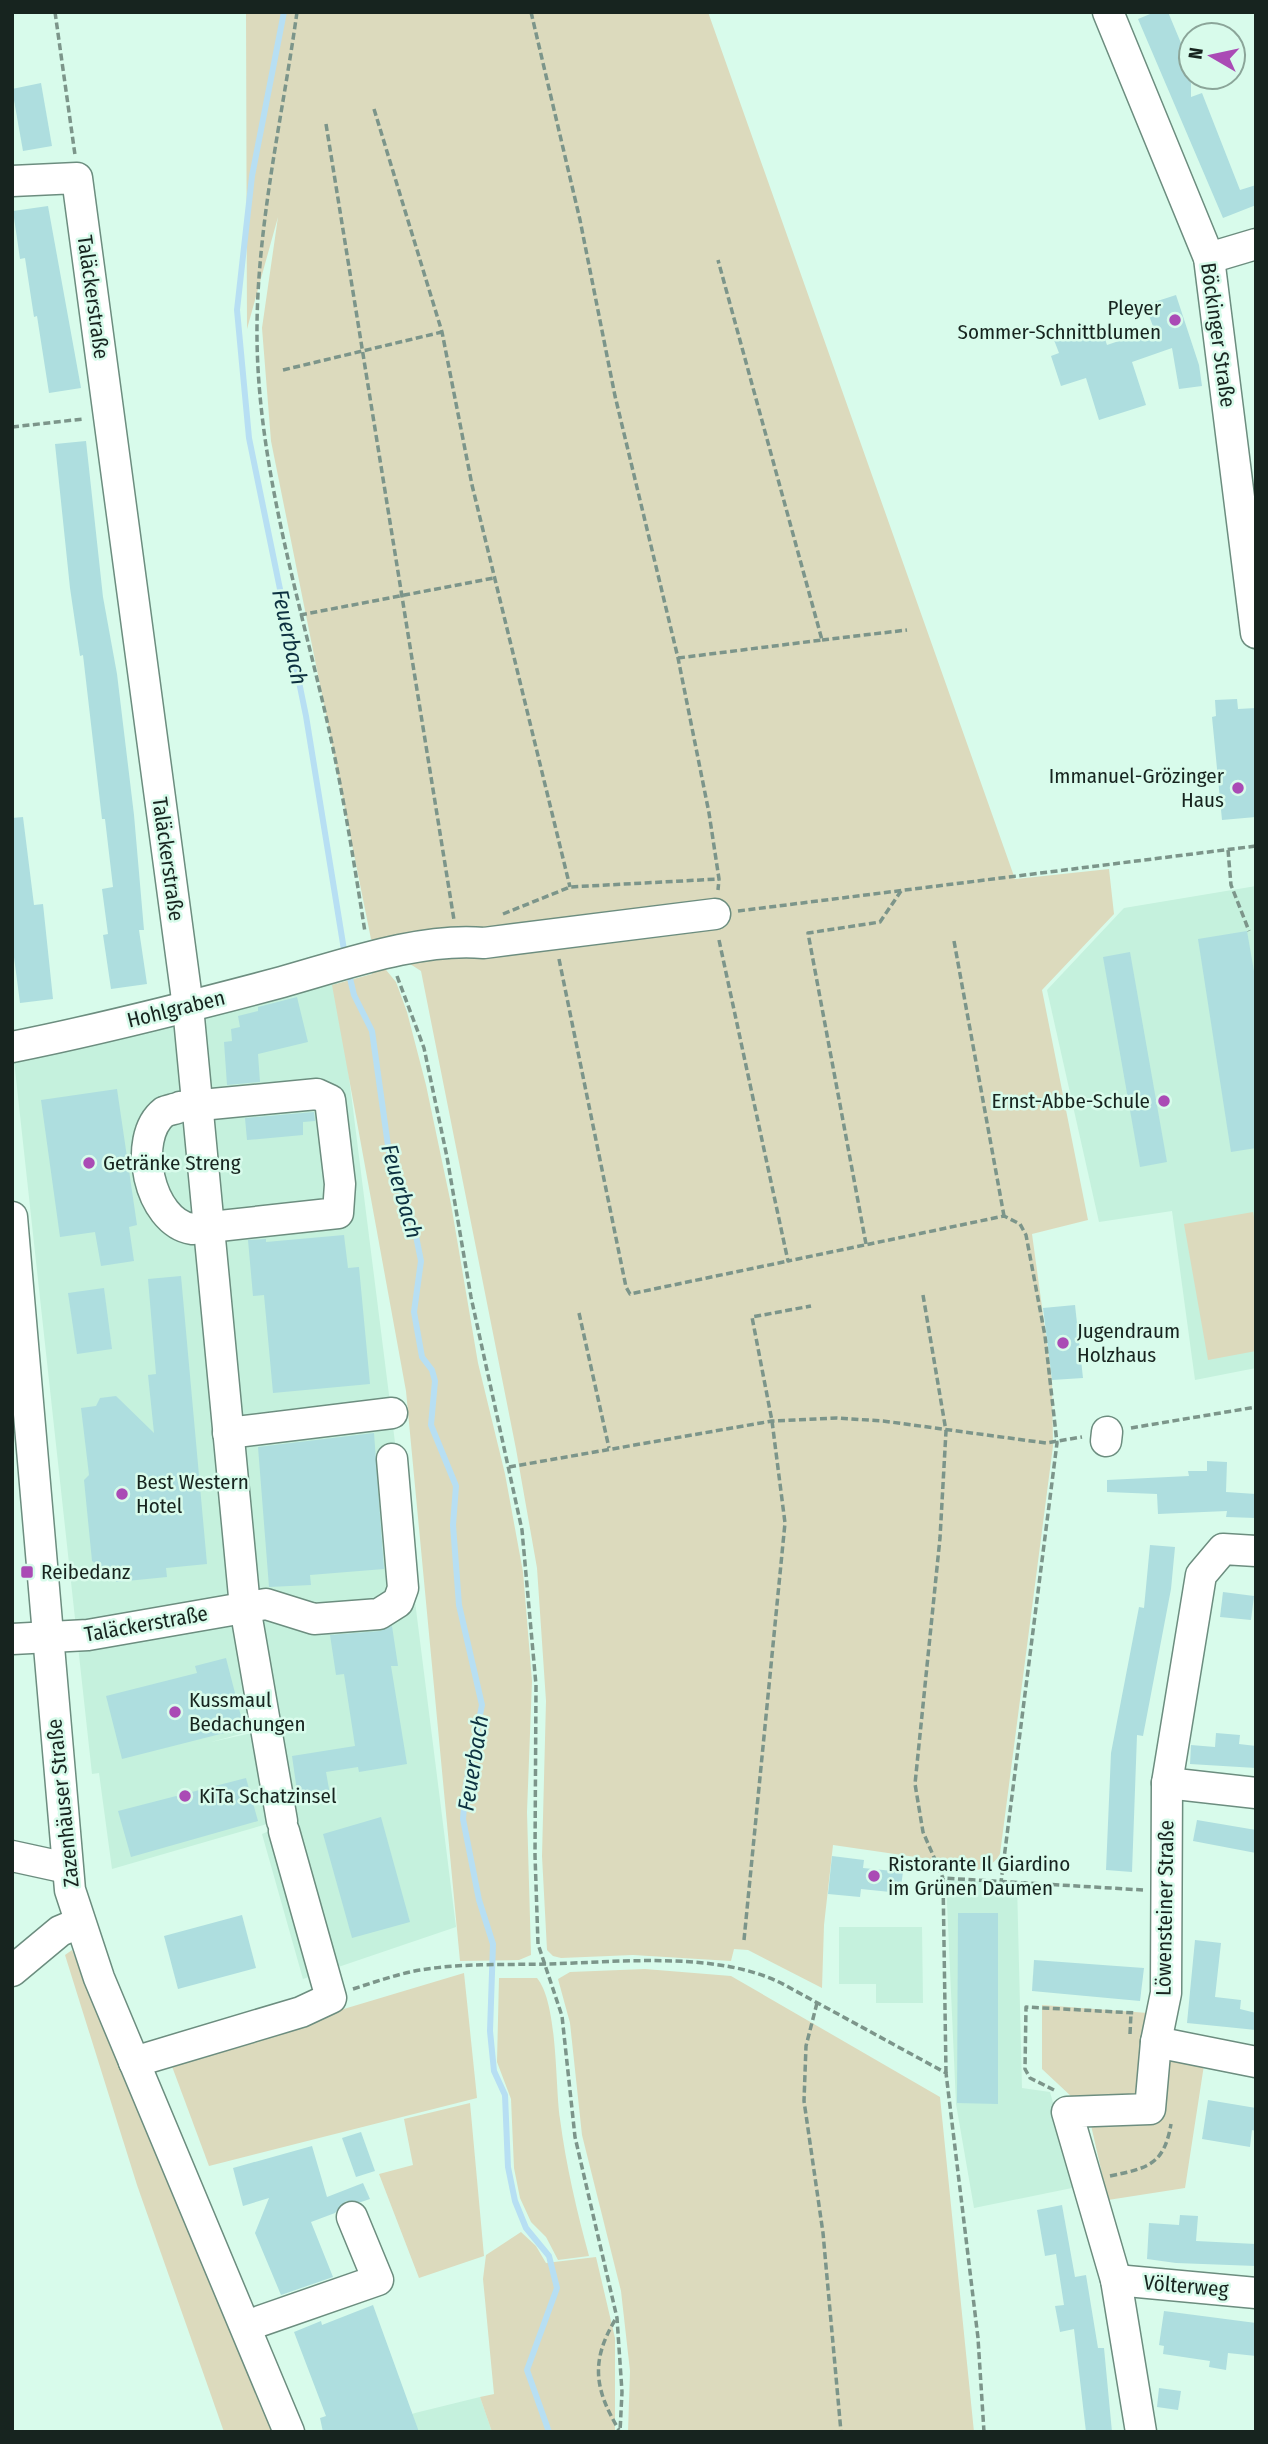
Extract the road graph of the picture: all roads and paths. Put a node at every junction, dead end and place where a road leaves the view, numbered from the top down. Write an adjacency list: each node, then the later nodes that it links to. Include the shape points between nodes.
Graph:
1 (55, 12): 7 (path)
2 (297, 12): 19 (path, via 264,228 257,341 264,419)
3 (531, 12): 23 (path)
4 (1108, 12): 10 (street, Böckinger Straße)
5 (374, 108): 12 (path)
6 (326, 124): 13 (path)
7 (77, 178): 8 (street); 15 (street, Taläckerstraße)
8 (12, 181)
9 (1256, 244): 10 (street)
10 (1209, 258): 21 (street, Böckinger Straße)
11 (718, 260): 22 (path)
12 (442, 332): 13 (path); 17 (path)
13 (363, 352): 14 (path); 18 (path)
14 (283, 370)
15 (110, 416): 16 (path); 36 (street, Taläckerstraße)
16 (12, 427)
17 (494, 578): 18 (path); 27 (path)
18 (401, 595): 19 (path); 33 (path)
19 (300, 615): 35 (path, via 320,688 367,944)
20 (907, 629): 22 (path)
21 (1256, 633)
22 (822, 640): 23 (path)
23 (678, 658): 26 (path)
24 (1256, 846): 25 (path)
25 (1228, 850): 28 (path); 31 (path, via 1231,885)
26 (719, 879): 27 (path); 29 (path)
27 (570, 887): 30 (path)
28 (901, 891): 29 (path); 42 (path, via 880,922 808,933)
29 (715, 914): 32 (street, Hohlgraben); 43 (path)
30 (502, 915)
31 (1249, 932)
32 (554, 933): 33 (street, Hohlgraben, via 484,943); 43 (path, via 630,1294)
33 (458, 941): 35 (street, Hohlgraben)
34 (954, 941): 39 (path)
35 (362, 961): 36 (street, Hohlgraben); 55 (path, via 402,985 424,1048)
36 (188, 1007): 37 (street, Hohlgraben); 38 (street, Taläckerstraße)
37 (12, 1047)
38 (198, 1106): 41 (street, Taläckerstraße); 41 (street, via 165,1112 152,1129 146,1150 152,1188 164,1214 178,1227); 41 (street, via 323,1095 330,1100 341,1184 338,1213)
39 (1004, 1216): 42 (path); 52 (path, via 1020,1224 1026,1235 1045,1336)
40 (12, 1217): 58 (street, Zazenhäuser Straße)
41 (209, 1228): 51 (street, Taläckerstraße)
42 (866, 1244): 43 (path)
43 (788, 1261)
44 (923, 1295): 50 (path)
45 (811, 1306): 49 (path, via 752,1317)
46 (579, 1313): 53 (path)
47 (1256, 1407): 52 (path)
48 (392, 1413): 51 (street)
49 (772, 1421): 50 (path, via 837,1418); 53 (path); 68 (path, via 785,1523)
50 (946, 1431): 52 (path); 64 (path, via 915,1784 920,1822)
51 (228, 1433): 57 (street, Taläckerstraße)
52 (1057, 1443): 65 (path)
53 (608, 1448): 55 (path)
54 (392, 1459): 57 (street, via 404,1562 404,1588 398,1602 379,1614 314,1619 266,1604)
55 (509, 1467): 69 (path, via 533,1618 538,1944)
56 (1256, 1551): 60 (street, Löwensteiner Straße, via 1223,1549 1201,1575)
57 (245, 1607): 58 (street, Taläckerstraße, via 88,1635); 71 (street, Taläckerstraße, via 283,1826)
58 (47, 1637): 59 (street, Taläckerstraße); 63 (street, Zazenhäuser Straße)
59 (12, 1639)
60 (1167, 1783): 61 (street); 66 (street, Löwensteiner Straße)
61 (1256, 1793)
62 (12, 1856): 63 (street)
63 (67, 1868): 67 (street, Zazenhäuser Straße)
64 (943, 1878): 65 (path); 76 (path)
65 (1001, 1882): 66 (path)
66 (1166, 1891): 73 (street, Löwensteiner Straße)
67 (79, 1923): 70 (street, via 60,1931); 74 (street, Zazenhäuser Straße)
68 (744, 1940)
69 (545, 1964): 71 (path, via 421,1970); 72 (path, via 652,1961 742,1969 760,1973); 81 (path, via 562,2016 575,2137)
70 (12, 1971)
71 (331, 1998): 74 (street, via 301,2012)
72 (817, 2003): 76 (path); 85 (path, via 806,2046 804,2101)
73 (1159, 2028): 75 (street); 77 (street, Löwensteiner Straße, via 1150,2109); 77 (path, via 1026,2007 1025,2069 1039,2084 1054,2087 1059,2105)
74 (134, 2062): 82 (street, Zazenhäuser Straße)
75 (1256, 2062)
76 (946, 2073): 86 (path, via 978,2338)
77 (1067, 2112): 79 (street)
78 (352, 2217): 82 (street, via 378,2280)
79 (1116, 2280): 80 (street, Völterweg); 87 (street)
80 (1256, 2293)
81 (617, 2318): 84 (path); 84 (path, via 603,2344 597,2382 603,2404)
82 (246, 2326): 83 (street, Zazenhäuser Straße)
83 (289, 2432)
84 (620, 2432)
85 (841, 2432)
86 (984, 2432)
87 (1141, 2432)

